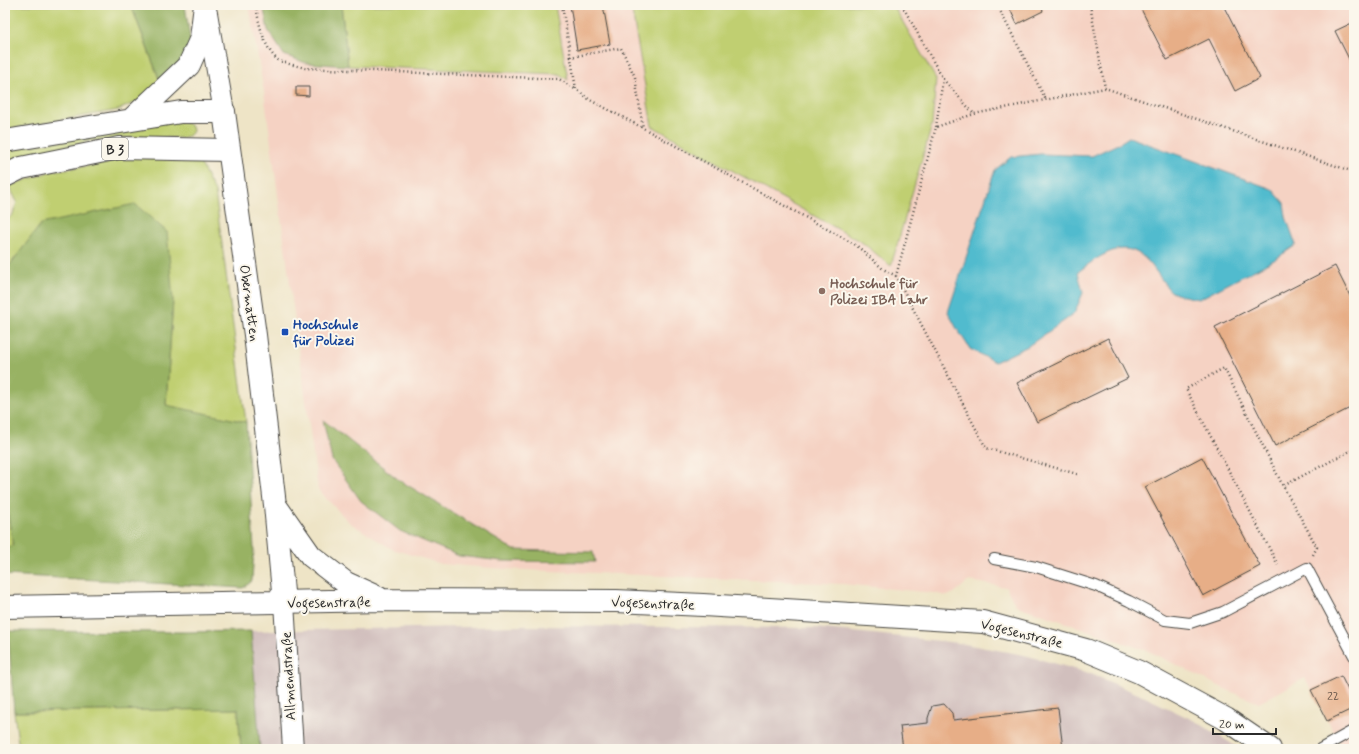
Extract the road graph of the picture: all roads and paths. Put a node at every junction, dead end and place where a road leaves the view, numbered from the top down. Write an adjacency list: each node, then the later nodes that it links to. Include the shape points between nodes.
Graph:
1 (205, 5): 12 (street, Obermatten); 14 (street, via 201,38 189,65)
2 (256, 5): 10 (path, via 258,21 266,44 278,60 305,68 559,79)
3 (562, 5): 7 (path)
4 (902, 5): 8 (path)
5 (997, 5): 11 (path)
6 (1090, 5): 9 (path)
7 (570, 57): 10 (path); 16 (path, via 621,48 635,77)
8 (943, 79): 13 (path); 15 (path)
9 (1105, 88): 11 (path); 19 (path)
10 (576, 89): 16 (path, via 590,100)
11 (1046, 100): 13 (path)
12 (224, 112): 14 (street, B 3, via 181,112); 18 (street, Obermatten)
13 (974, 114): 15 (path)
14 (131, 120): 17 (street, B 3)
15 (936, 127): 23 (path)
16 (644, 128): 23 (path, via 856,245 883,269)
17 (5, 141)
18 (228, 150): 20 (street, B 3, via 119,148 21,168); 27 (street, Obermatten, via 255,335)
19 (1354, 172)
20 (5, 176)
21 (5, 198): 22 (path)
22 (5, 208)
23 (896, 276): 25 (path, via 986,448)
24 (1354, 449): 26 (path)
25 (1077, 474)
26 (1282, 486): 29 (path, via 1316,547); 30 (path, via 1224,368 1186,388)
27 (274, 505): 31 (street, via 311,556 346,583); 32 (street, Obermatten)
28 (994, 559): 30 (lane, via 1036,567 1096,586 1165,620 1190,623 1223,612)
29 (1307, 568): 30 (lane); 34 (lane)
30 (1286, 579)
31 (384, 600): 32 (street, Vogesenstraße); 39 (street, Vogesenstraße, via 616,601 983,622 1086,650 1139,672 1226,719)
32 (284, 603): 33 (street, Vogesenstraße); 38 (street, Allmendstraße)
33 (12, 607)
34 (1354, 656)
35 (5, 722): 37 (path)
36 (1354, 730): 40 (lane)
37 (8, 749)
38 (293, 749)
39 (1270, 749)
40 (1320, 749)

